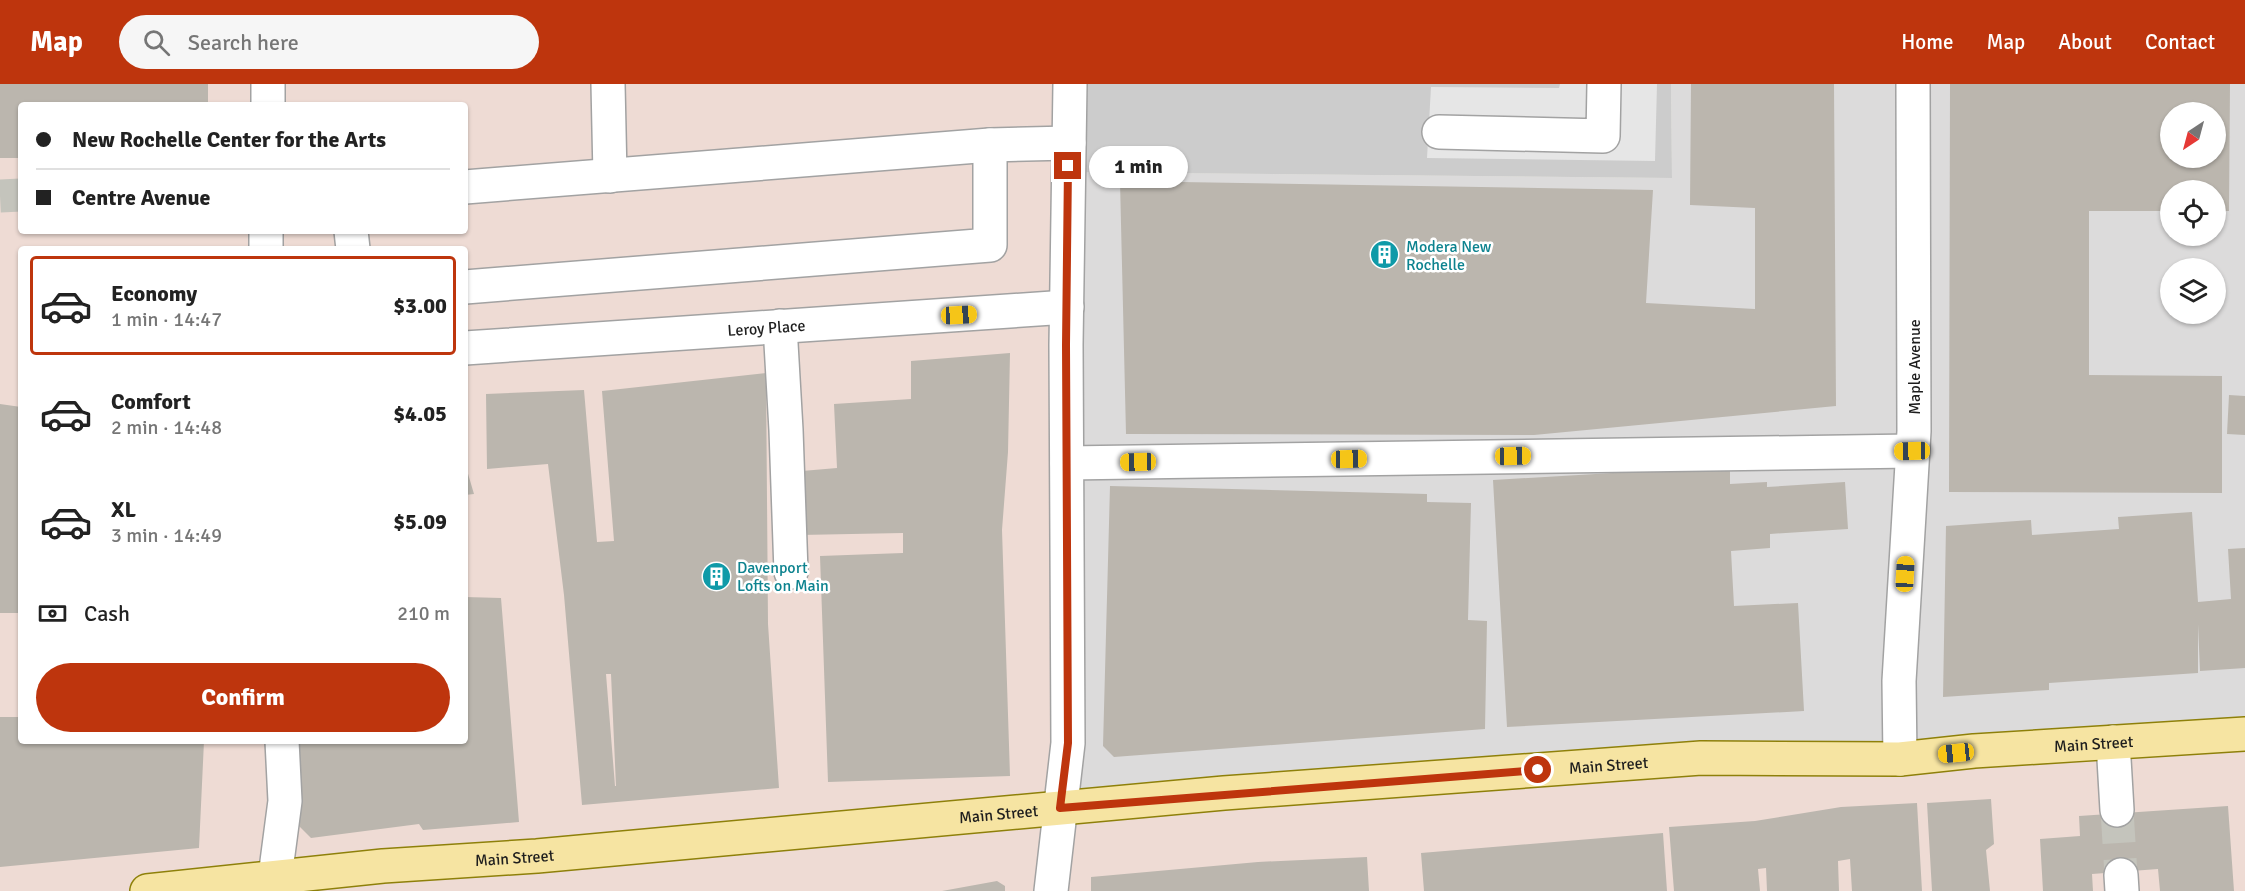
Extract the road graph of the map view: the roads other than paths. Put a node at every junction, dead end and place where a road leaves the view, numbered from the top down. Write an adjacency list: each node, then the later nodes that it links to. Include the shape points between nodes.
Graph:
1 (268, 84): 6 (street)
2 (608, 84): 10 (street)
3 (1070, 84): 8 (street)
4 (1604, 84): 7 (street, via 1603,136)
5 (1913, 84): 16 (street, Maple Avenue)
6 (268, 102)
7 (1439, 132)
8 (1069, 144): 9 (street); 13 (street)
9 (990, 145): 10 (street); 12 (street, via 990,245)
10 (610, 176): 11 (street)
11 (468, 186)
12 (468, 287)
13 (1066, 307): 14 (street, Leroy Place); 17 (street)
14 (780, 326): 15 (street, Leroy Place); 18 (street)
15 (468, 348)
16 (1912, 451): 17 (street); 22 (street, Maple Avenue, via 1899,681)
17 (1067, 463): 23 (street, via 1068,743)
18 (791, 572)
19 (2245, 734): 20 (main road, Main Street)
20 (2113, 742): 22 (main road, Main Street); 24 (street)
21 (282, 744): 25 (street, via 285,801)
22 (1900, 759): 23 (main road, Main Street, via 1701,758)
23 (1060, 808): 25 (main road, Main Street, via 537,856 383,866); 27 (street)
24 (2117, 810)
25 (274, 884): 26 (main road, Main Street)
26 (147, 891)
27 (1051, 891)

